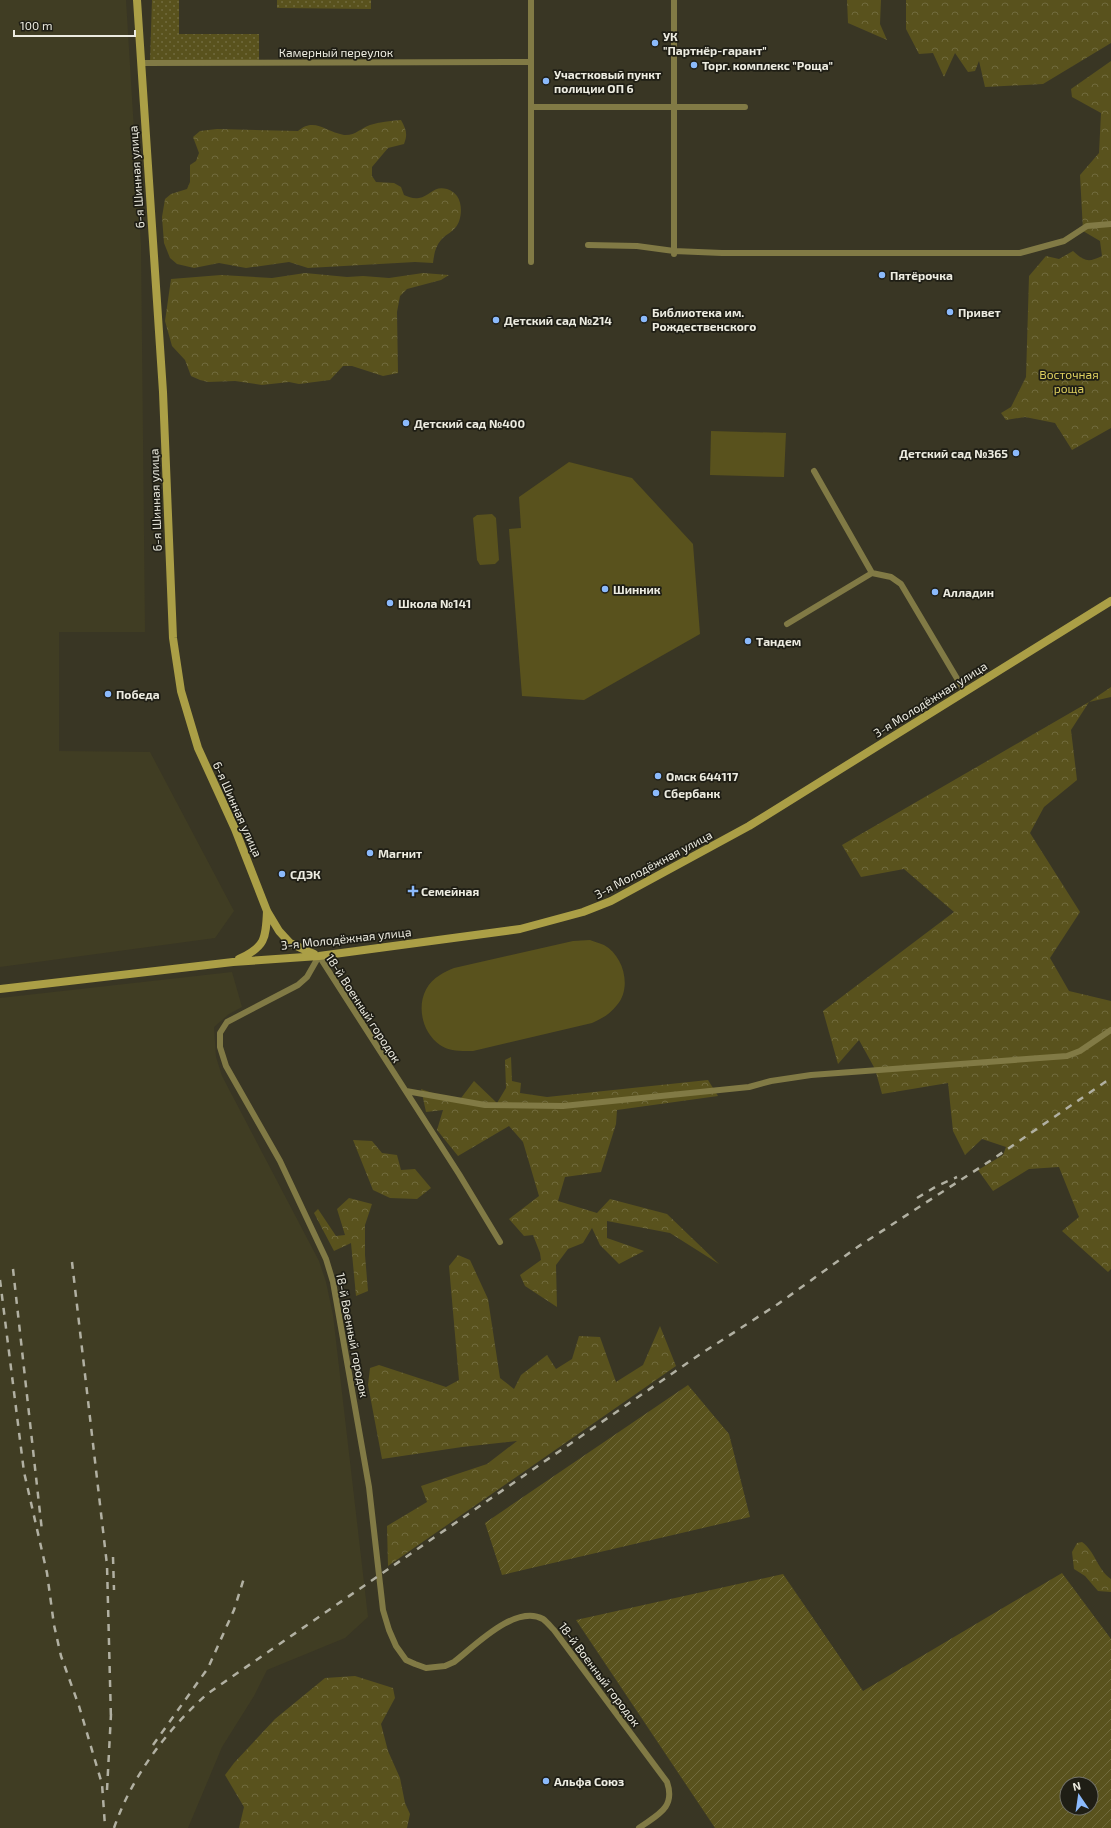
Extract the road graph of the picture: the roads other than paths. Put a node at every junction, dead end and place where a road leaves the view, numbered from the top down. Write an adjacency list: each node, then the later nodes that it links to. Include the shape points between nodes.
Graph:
1 (137, 0): 5 (main road, 6-я Шинная улица)
2 (531, 0): 4 (street)
3 (674, 0): 7 (street)
4 (531, 62): 5 (street, Камерный переулок); 6 (street)
5 (141, 63): 18 (main road, 6-я Шинная улица, via 163,392 173,638 177,670 183,701 198,748 235,829)
6 (531, 107): 7 (street); 12 (street)
7 (674, 107): 8 (street); 11 (street)
8 (745, 107)
9 (1111, 224): 11 (street, via 1087,226 1064,241 1020,253)
10 (588, 245): 11 (street, via 637,246)
11 (674, 253)
12 (531, 262)
13 (814, 471): 14 (street)
14 (872, 573): 16 (street); 17 (street, via 891,577 901,584)
15 (1111, 601): 17 (main road, 3-я Молодёжная улица)
16 (787, 624)
17 (965, 692): 19 (main road, 3-я Молодёжная улица, via 749,826 611,901 583,912 520,929)
18 (267, 911): 19 (main road, 6-я Шинная улица, via 290,943); 20 (main road, via 264,941 253,953)
19 (319, 956): 20 (main road, 3-я Молодёжная улица); 23 (street, 18-й Военный городок); 25 (street, 18-й Военный городок, via 307,977 298,985 227,1022 220,1033 220,1047 226,1066 280,1161 326,1259 333,1282 371,1502 383,1610 389,1630 406,1660 426,1668 446,1666 454,1662 504,1623 528,1616 543,1620 582,1666 667,1782 670,1790 669,1800 664,1811)
20 (233, 962): 21 (main road, 3-я Молодёжная улица)
21 (0, 989)
22 (1111, 1030): 23 (street, via 1080,1051 1067,1056 811,1075 749,1087 563,1106 485,1105)
23 (406, 1091): 24 (street, 18-й Военный городок)
24 (500, 1242)
25 (639, 1828)

